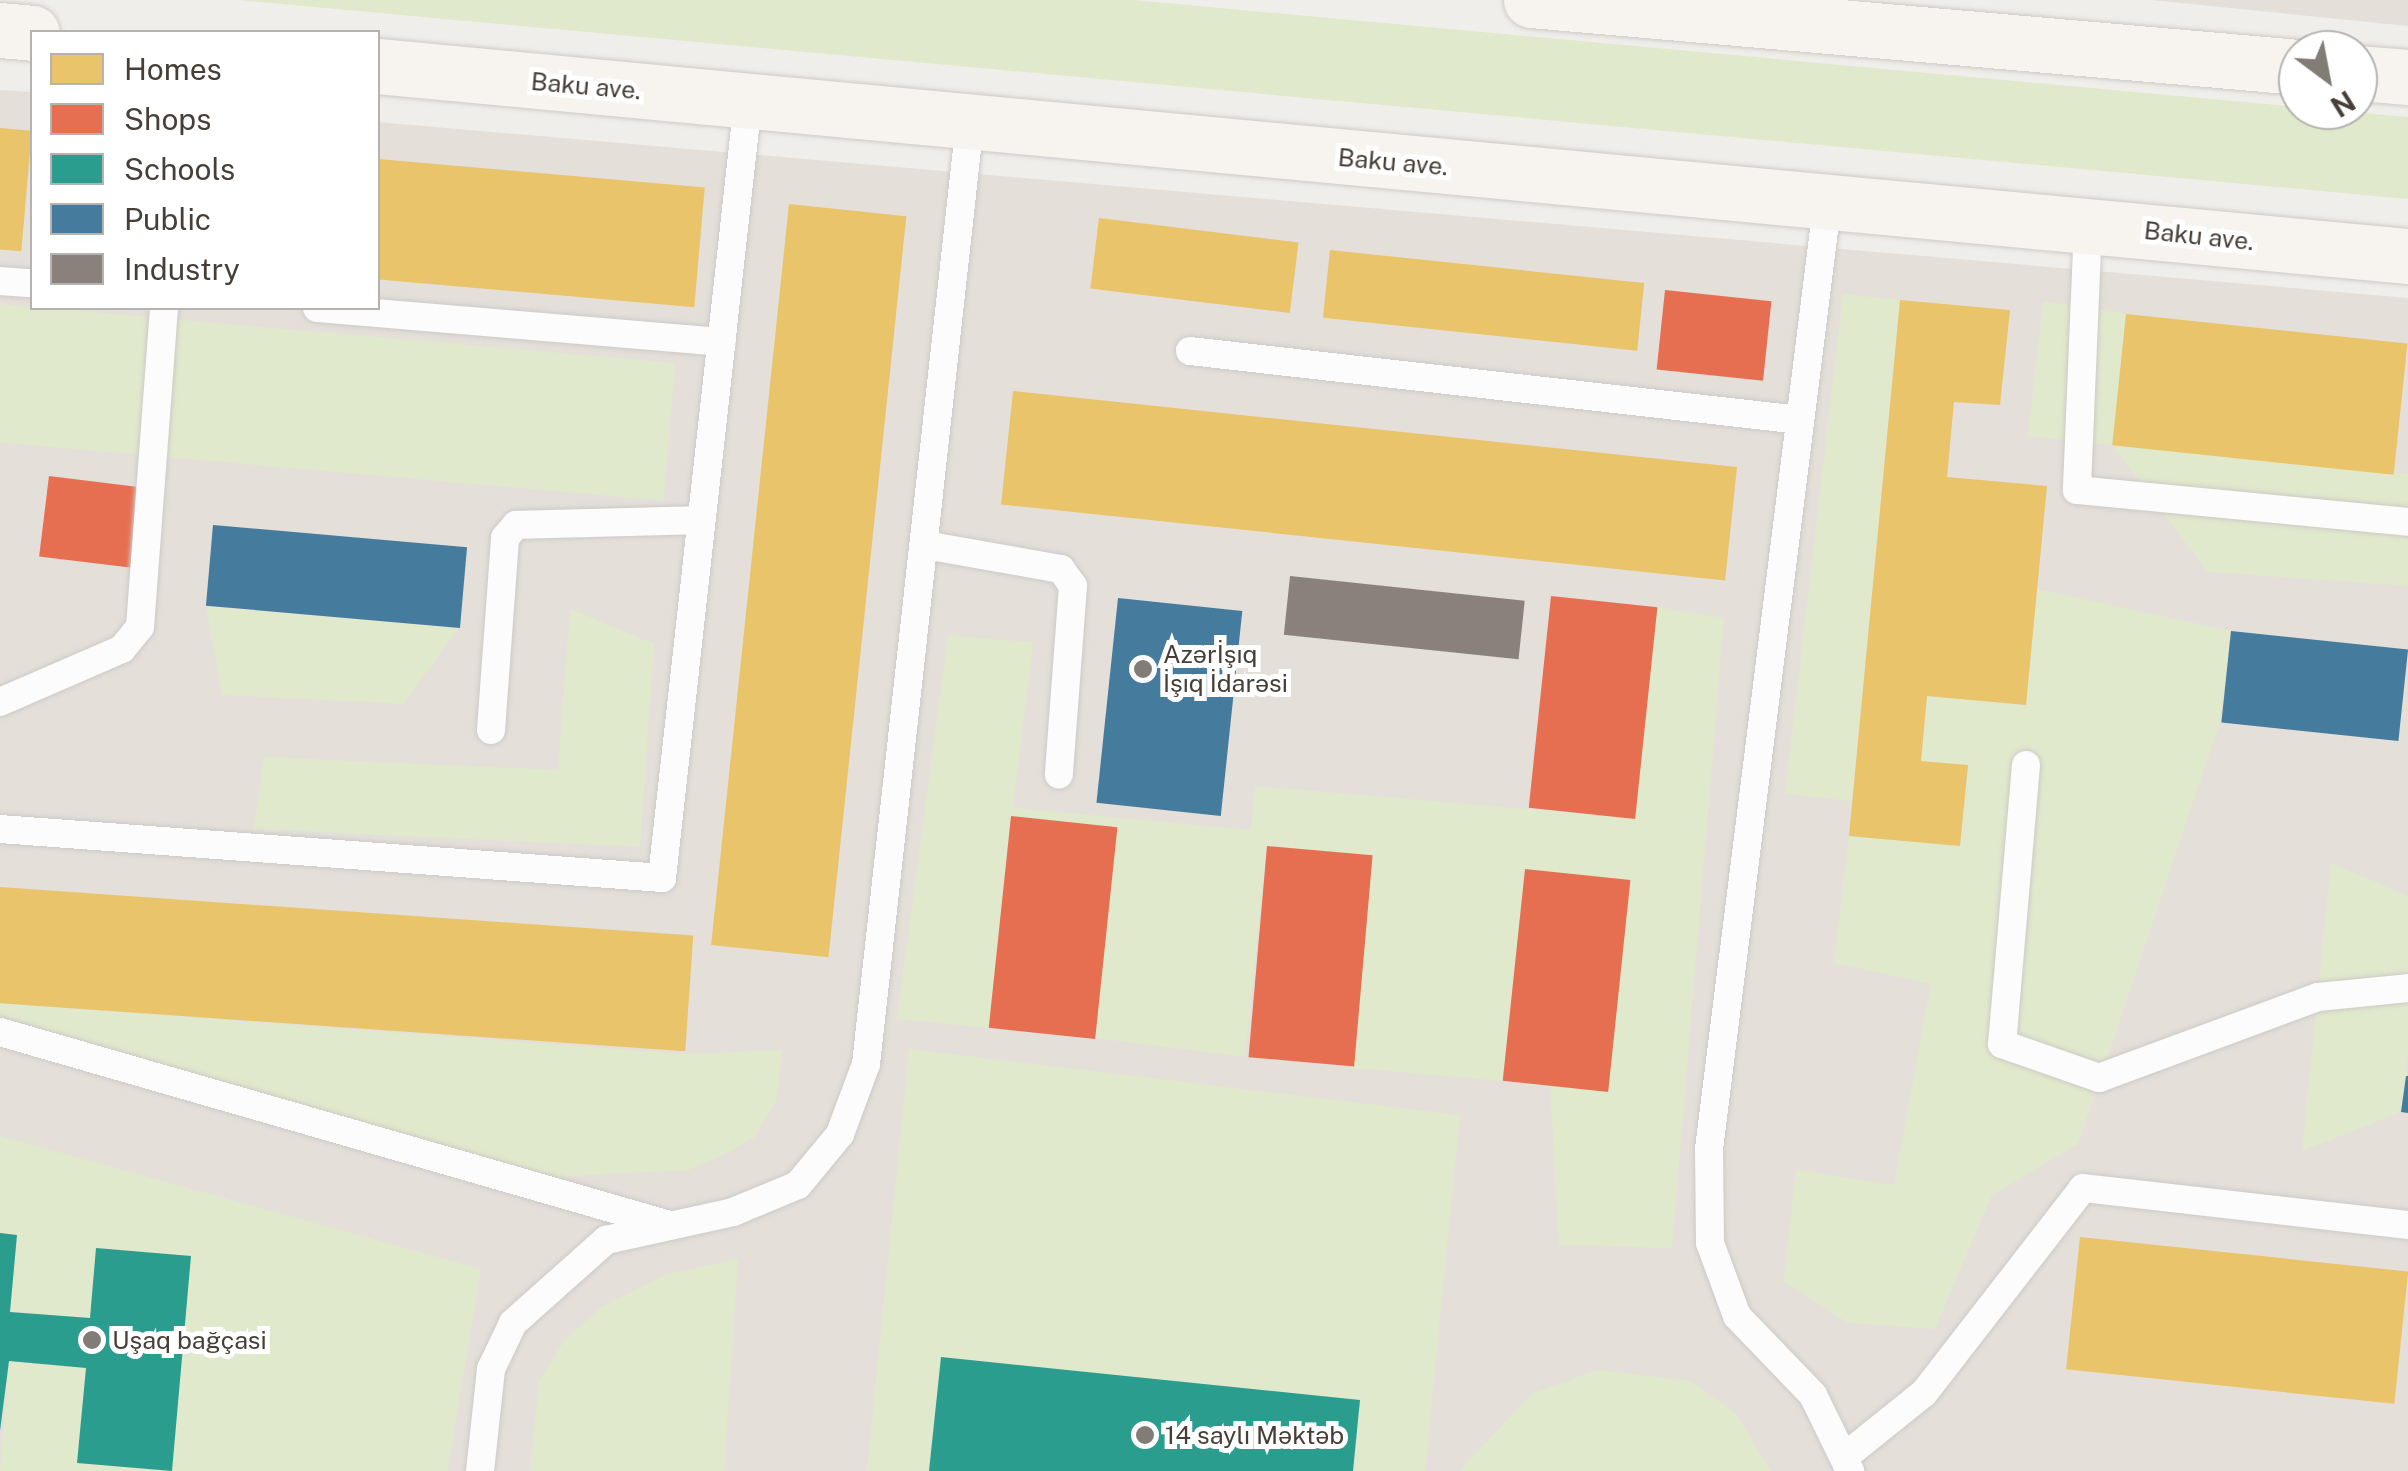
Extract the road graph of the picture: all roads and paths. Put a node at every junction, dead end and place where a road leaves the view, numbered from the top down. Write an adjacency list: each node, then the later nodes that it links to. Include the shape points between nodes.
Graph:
1 (1531, 0): 5 (street)
2 (0, 30): 3 (street)
3 (30, 33)
4 (380, 66): 8 (street, Baku ave.)
5 (2278, 66)
6 (2378, 75): 7 (street)
7 (2408, 77)
8 (748, 101): 9 (street, Baku ave.); 17 (lane)
9 (970, 122): 10 (street, Baku ave.); 22 (lane)
10 (1826, 206): 11 (street, Baku ave.); 19 (lane)
11 (2088, 225): 12 (street, Baku ave.); 21 (lane, via 2077,490)
12 (2408, 256)
13 (0, 281): 14 (lane)
14 (30, 284)
15 (164, 310): 23 (lane, via 140,627 122,648)
16 (342, 310): 17 (lane)
17 (722, 342): 20 (lane)
18 (1190, 351): 19 (lane)
19 (1800, 420): 32 (lane, via 1709,1149 1710,1243 1738,1316 1813,1396)
20 (702, 520): 24 (lane, via 516,526 505,538); 27 (lane, via 662,878)
21 (2408, 522)
22 (924, 545): 26 (lane, via 1061,569 1073,586); 30 (lane, via 866,1064 840,1134 798,1185 733,1212)
23 (0, 702)
24 (490, 730)
25 (2026, 765): 28 (lane, via 2002,1044 2099,1078 2318,997)
26 (1059, 774)
27 (0, 829)
28 (2408, 988)
29 (0, 1032): 30 (lane)
30 (668, 1224): 33 (lane, via 606,1240 513,1323 491,1369)
31 (2408, 1224): 32 (lane, via 2083,1188 1924,1393)
32 (1849, 1462)
33 (480, 1471)

